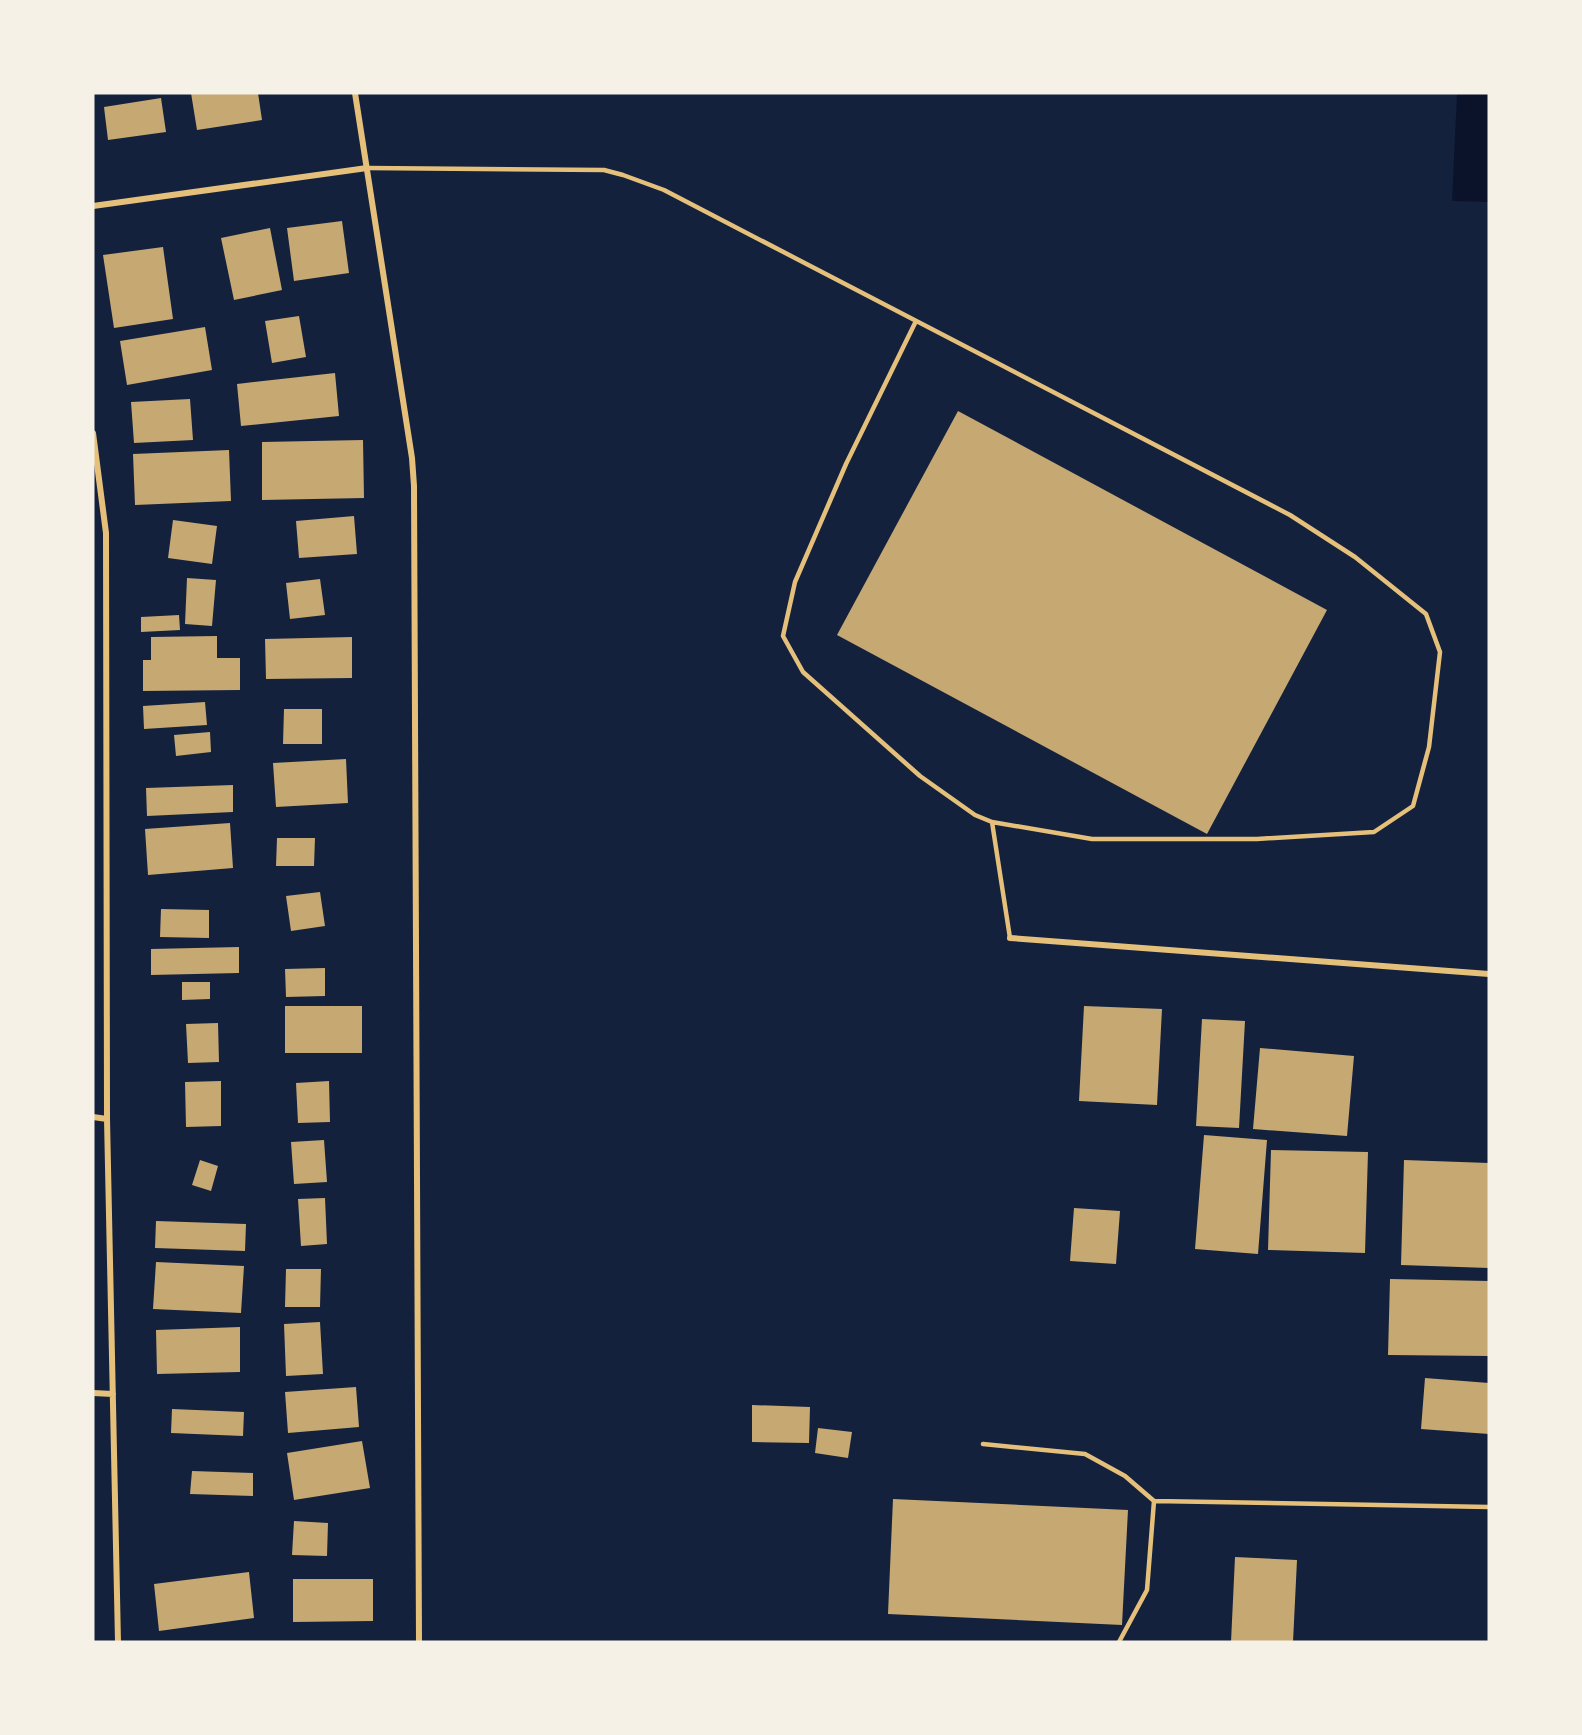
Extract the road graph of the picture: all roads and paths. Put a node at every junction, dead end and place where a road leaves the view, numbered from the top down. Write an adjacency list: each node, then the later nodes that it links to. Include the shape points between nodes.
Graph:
1 (355, 93): 2 (street)
2 (367, 168): 3 (street); 4 (lane, via 604,170 623,175 664,190); 17 (street, via 412,458 415,520)
3 (93, 206)
4 (916, 321): 6 (lane, via 846,464 795,582 783,636 803,672 870,732 920,776 975,815); 6 (lane, via 1290,514 1355,557 1426,614 1440,652 1429,747 1413,806 1374,832 1257,839 1092,839)
5 (93, 433): 10 (street, via 106,533)
6 (992, 822): 7 (lane)
7 (1010, 938): 8 (street)
8 (1489, 974)
9 (93, 1117): 10 (street)
10 (107, 1119): 12 (street)
11 (93, 1393): 12 (street)
12 (112, 1394): 16 (street)
13 (983, 1444): 14 (lane, via 1085,1454 1125,1476)
14 (1154, 1501): 15 (lane); 18 (lane, via 1147,1590)
15 (1489, 1507)
16 (118, 1642)
17 (418, 1642)
18 (1119, 1642)

